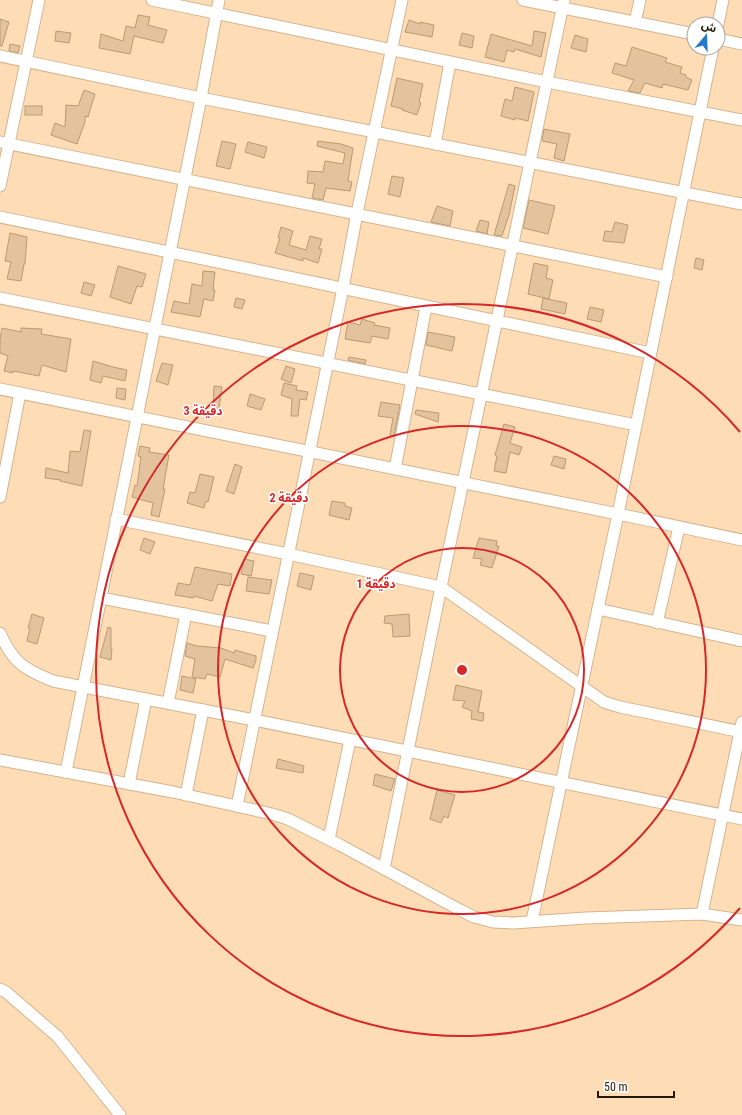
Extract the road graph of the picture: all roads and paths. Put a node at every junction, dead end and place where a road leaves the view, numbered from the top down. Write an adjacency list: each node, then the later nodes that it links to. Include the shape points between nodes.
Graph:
1 (38, 0): 18 (street)
2 (152, 0): 9 (street)
3 (220, 0): 9 (street)
4 (402, 0): 15 (street)
5 (523, 0): 8 (street)
6 (640, 0): 11 (street)
7 (723, 0): 10 (street)
8 (563, 4): 11 (street); 20 (street)
9 (217, 13): 15 (street); 21 (street)
10 (720, 16)
11 (635, 22): 12 (street)
12 (686, 32)
13 (726, 41): 14 (street)
14 (742, 44)
15 (392, 50): 19 (street); 24 (street)
16 (0, 56): 18 (street)
17 (711, 56): 22 (street)
18 (27, 62): 21 (street); 25 (street)
19 (450, 62): 20 (street); 26 (street)
20 (547, 82): 22 (street); 27 (street)
21 (201, 98): 24 (street); 28 (street)
22 (699, 112): 23 (street); 30 (street)
23 (742, 120)
24 (374, 132): 26 (street); 32 (street)
25 (4, 143): 28 (street); 29 (street)
26 (435, 144): 27 (street)
27 (530, 163): 30 (street); 34 (street)
28 (184, 180): 32 (street); 35 (street)
29 (0, 186)
30 (684, 193): 31 (street); 36 (street)
31 (742, 204)
32 (357, 213): 34 (street); 37 (street)
33 (0, 217): 35 (street)
34 (512, 245): 36 (street); 40 (street)
35 (170, 251): 37 (street); 41 (street)
36 (667, 277): 42 (street)
37 (343, 288): 39 (street); 43 (street)
38 (0, 298): 41 (street)
39 (426, 306): 40 (street); 44 (street)
40 (497, 321): 42 (street); 47 (street)
41 (154, 328): 43 (street); 48 (street)
42 (650, 353): 49 (street)
43 (327, 363): 44 (street); 50 (street)
44 (412, 381): 47 (street); 51 (street)
45 (0, 389): 46 (street)
46 (20, 393): 48 (street); 53 (street)
47 (482, 395): 49 (street); 52 (street)
48 (138, 417): 50 (street); 55 (street)
49 (636, 425): 54 (street)
50 (309, 452): 51 (street); 58 (street)
51 (395, 469): 52 (street)
52 (464, 483): 54 (street); 59 (street)
53 (0, 497)
54 (618, 514): 56 (street); 61 (street)
55 (116, 519): 58 (street); 60 (street)
56 (679, 527): 57 (street); 63 (street)
57 (742, 540)
58 (288, 554): 59 (street); 64 (street)
59 (441, 587): 67 (street); 75 (street)
60 (101, 598): 62 (street); 68 (street)
61 (598, 610): 63 (street); 67 (street)
62 (186, 614): 64 (street); 70 (street)
63 (657, 623): 66 (street)
64 (272, 631): 72 (street)
65 (0, 633): 68 (street, via 19,664 53,682)
66 (742, 641)
67 (581, 685): 73 (street, via 604,702 620,707); 78 (street)
68 (83, 686): 69 (street); 77 (street)
69 (146, 699): 70 (street); 79 (street)
70 (168, 703): 71 (street)
71 (203, 710): 72 (street); 80 (street)
72 (254, 720): 74 (street); 81 (street)
73 (741, 728): 82 (street)
74 (350, 740): 75 (street); 84 (street)
75 (409, 752): 78 (street); 85 (street)
76 (0, 760): 77 (street)
77 (66, 772): 79 (street)
78 (561, 782): 82 (street); 88 (street)
79 (129, 784): 80 (street)
80 (186, 795): 81 (street)
81 (237, 806): 84 (street, via 288,819)
82 (723, 815): 83 (street); 86 (street)
83 (742, 819)
84 (329, 839): 85 (street)
85 (384, 869): 88 (street, via 474,917 493,922)
86 (702, 914): 87 (street); 88 (street)
87 (742, 920)
88 (532, 921)
89 (0, 989): 90 (street, via 58,1037)
90 (120, 1115)

